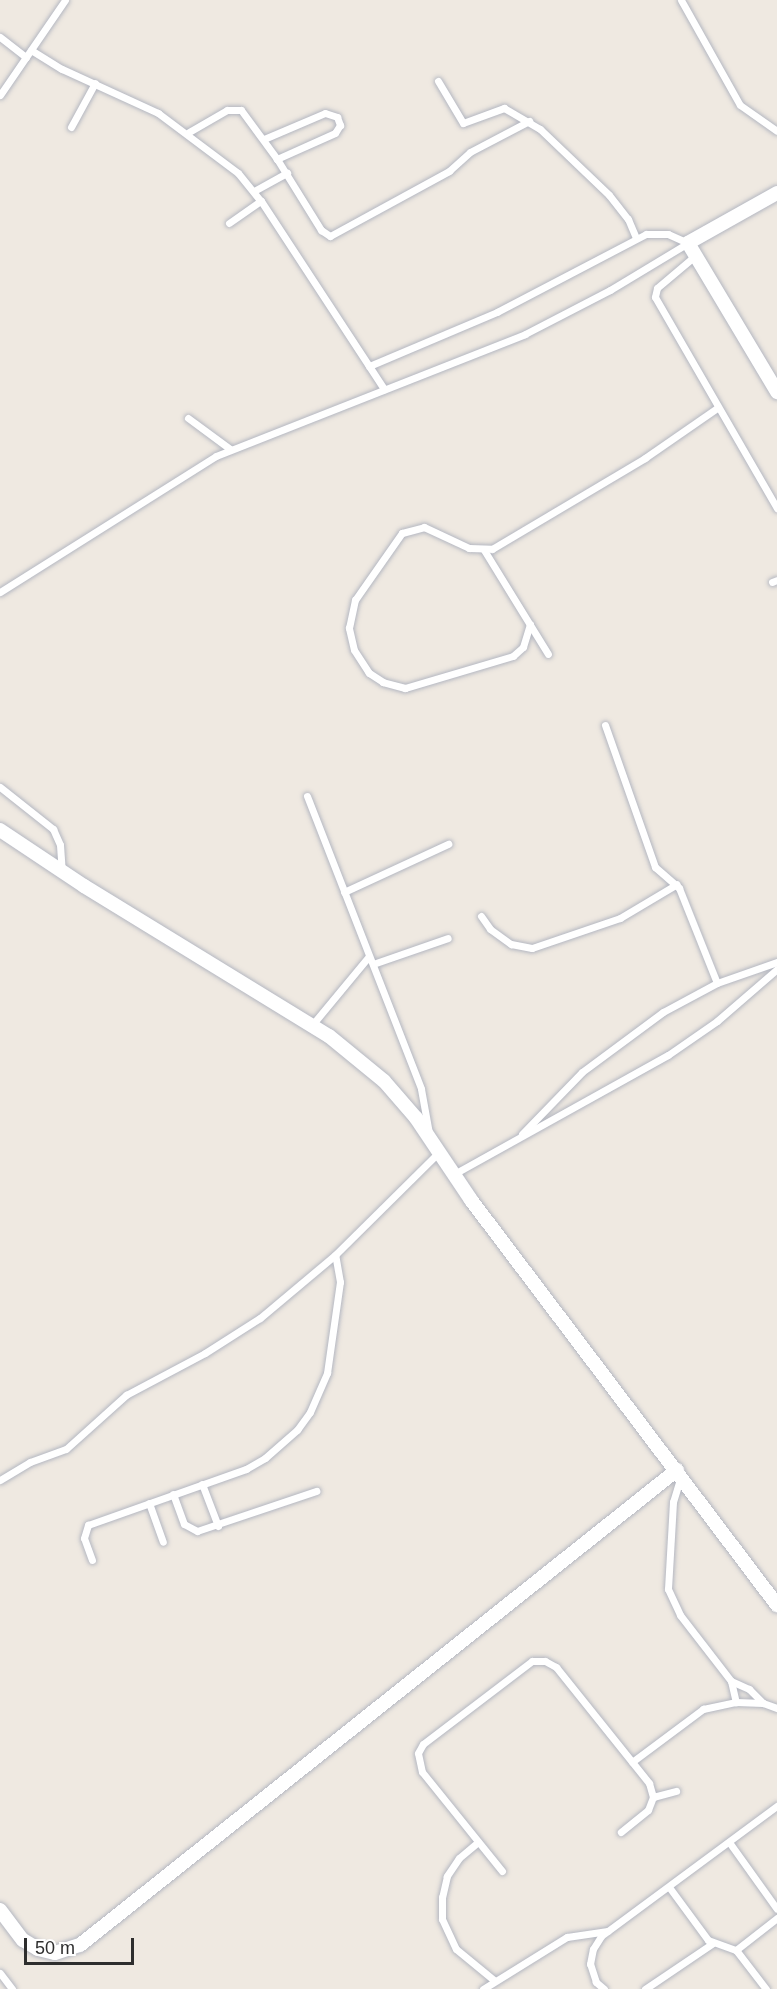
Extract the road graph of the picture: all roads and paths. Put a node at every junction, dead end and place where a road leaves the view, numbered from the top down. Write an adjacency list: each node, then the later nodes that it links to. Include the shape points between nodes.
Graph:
1 (65, 0): 4 (lane)
2 (681, 0): 11 (lane, via 740,105)
3 (0, 37): 5 (lane)
4 (31, 50): 5 (lane); 7 (lane)
5 (26, 57): 8 (lane)
6 (438, 81): 9 (lane, via 463,123 504,108)
7 (95, 82): 10 (lane); 12 (lane, via 137,100)
8 (0, 95)
9 (529, 121): 15 (lane, via 334,236 323,233); 20 (lane, via 593,178 628,219)
10 (71, 127)
11 (777, 131)
12 (189, 132): 13 (lane, via 234,108 244,113); 16 (lane)
13 (264, 139): 14 (lane); 14 (lane, via 325,113 337,117 340,125 336,133)
14 (278, 159): 15 (lane)
15 (287, 173): 16 (lane)
16 (254, 191): 18 (lane)
17 (777, 193): 21 (street)
18 (261, 201): 19 (lane); 23 (lane)
19 (229, 223)
20 (636, 238): 21 (lane, via 657,232); 23 (lane, via 497,312)
21 (688, 243): 22 (street); 24 (lane, via 551,322)
22 (696, 255): 25 (street); 26 (lane, via 657,288 655,297)
23 (369, 366): 24 (lane)
24 (384, 388): 28 (lane)
25 (777, 392)
26 (717, 408): 29 (lane); 30 (lane, via 609,481)
27 (188, 418): 28 (lane)
28 (230, 449): 31 (lane)
29 (777, 508)
30 (484, 550): 32 (lane); 32 (lane, via 469,548 424,527 408,529 396,538 352,609 350,639 359,659 376,678 405,688 513,656 523,647)
31 (0, 592)
32 (530, 624): 33 (lane)
33 (548, 654)
34 (605, 725): 40 (lane, via 655,867)
35 (0, 787): 39 (lane, via 53,829 60,845)
36 (307, 796): 41 (lane)
37 (0, 830): 39 (street)
38 (447, 844): 41 (lane)
39 (62, 871): 49 (street)
40 (676, 884): 42 (lane, via 620,918 531,948 511,944 490,929); 48 (lane)
41 (345, 892): 44 (lane)
42 (481, 916)
43 (448, 938): 46 (lane)
44 (369, 956): 46 (lane); 49 (lane)
45 (777, 962): 48 (lane)
46 (373, 964): 50 (lane, via 425,1101)
47 (777, 969): 51 (lane, via 717,1021 668,1055)
48 (717, 983): 51 (lane, via 663,1012 594,1062 549,1103)
49 (312, 1025): 50 (street, via 384,1081)
50 (429, 1138): 52 (street)
51 (519, 1138): 53 (lane)
52 (438, 1153): 53 (street); 54 (lane)
53 (452, 1175): 55 (street)
54 (335, 1255): 56 (lane, via 233,1336 126,1395 66,1449 30,1462); 57 (lane, via 340,1282 327,1373 310,1412 290,1437 265,1458)
55 (679, 1473): 64 (street); 65 (lane, via 673,1502 668,1589 680,1615); 79 (street, via 80,1945 64,1952 38,1949 23,1940)
56 (0, 1480)
57 (202, 1484): 59 (lane); 61 (lane)
58 (316, 1491): 61 (lane)
59 (173, 1494): 60 (lane); 61 (lane, via 188,1528 197,1531)
60 (149, 1503): 62 (lane); 63 (lane, via 88,1525 84,1538)
61 (218, 1526)
62 (163, 1542)
63 (92, 1560)
64 (777, 1605)
65 (731, 1681): 66 (lane); 67 (lane, via 749,1689)
66 (736, 1702): 67 (lane); 69 (lane, via 694,1714)
67 (763, 1703): 68 (lane)
68 (777, 1708)
69 (632, 1762): 71 (lane, via 649,1783); 74 (lane, via 556,1667 545,1661 526,1663 423,1744 418,1753 422,1772)
70 (676, 1791): 71 (lane)
71 (653, 1797): 73 (lane, via 648,1810)
72 (777, 1806): 75 (lane)
73 (621, 1832)
74 (478, 1842): 76 (lane); 85 (lane, via 459,1858 447,1876 442,1919 456,1950)
75 (729, 1842): 77 (lane); 78 (lane)
76 (502, 1871)
77 (669, 1887): 81 (lane); 82 (lane)
78 (775, 1903)
79 (0, 1910)
80 (777, 1918): 83 (lane)
81 (608, 1931): 85 (lane, via 567,1937); 88 (lane, via 592,1949 590,1964 596,1982)
82 (713, 1943): 83 (lane); 89 (lane)
83 (736, 1950): 90 (lane)
84 (0, 1973): 86 (lane)
85 (495, 1981): 87 (lane)
86 (12, 1989)
87 (483, 1989)
88 (604, 1989)
89 (645, 1989)
90 (766, 1989)

